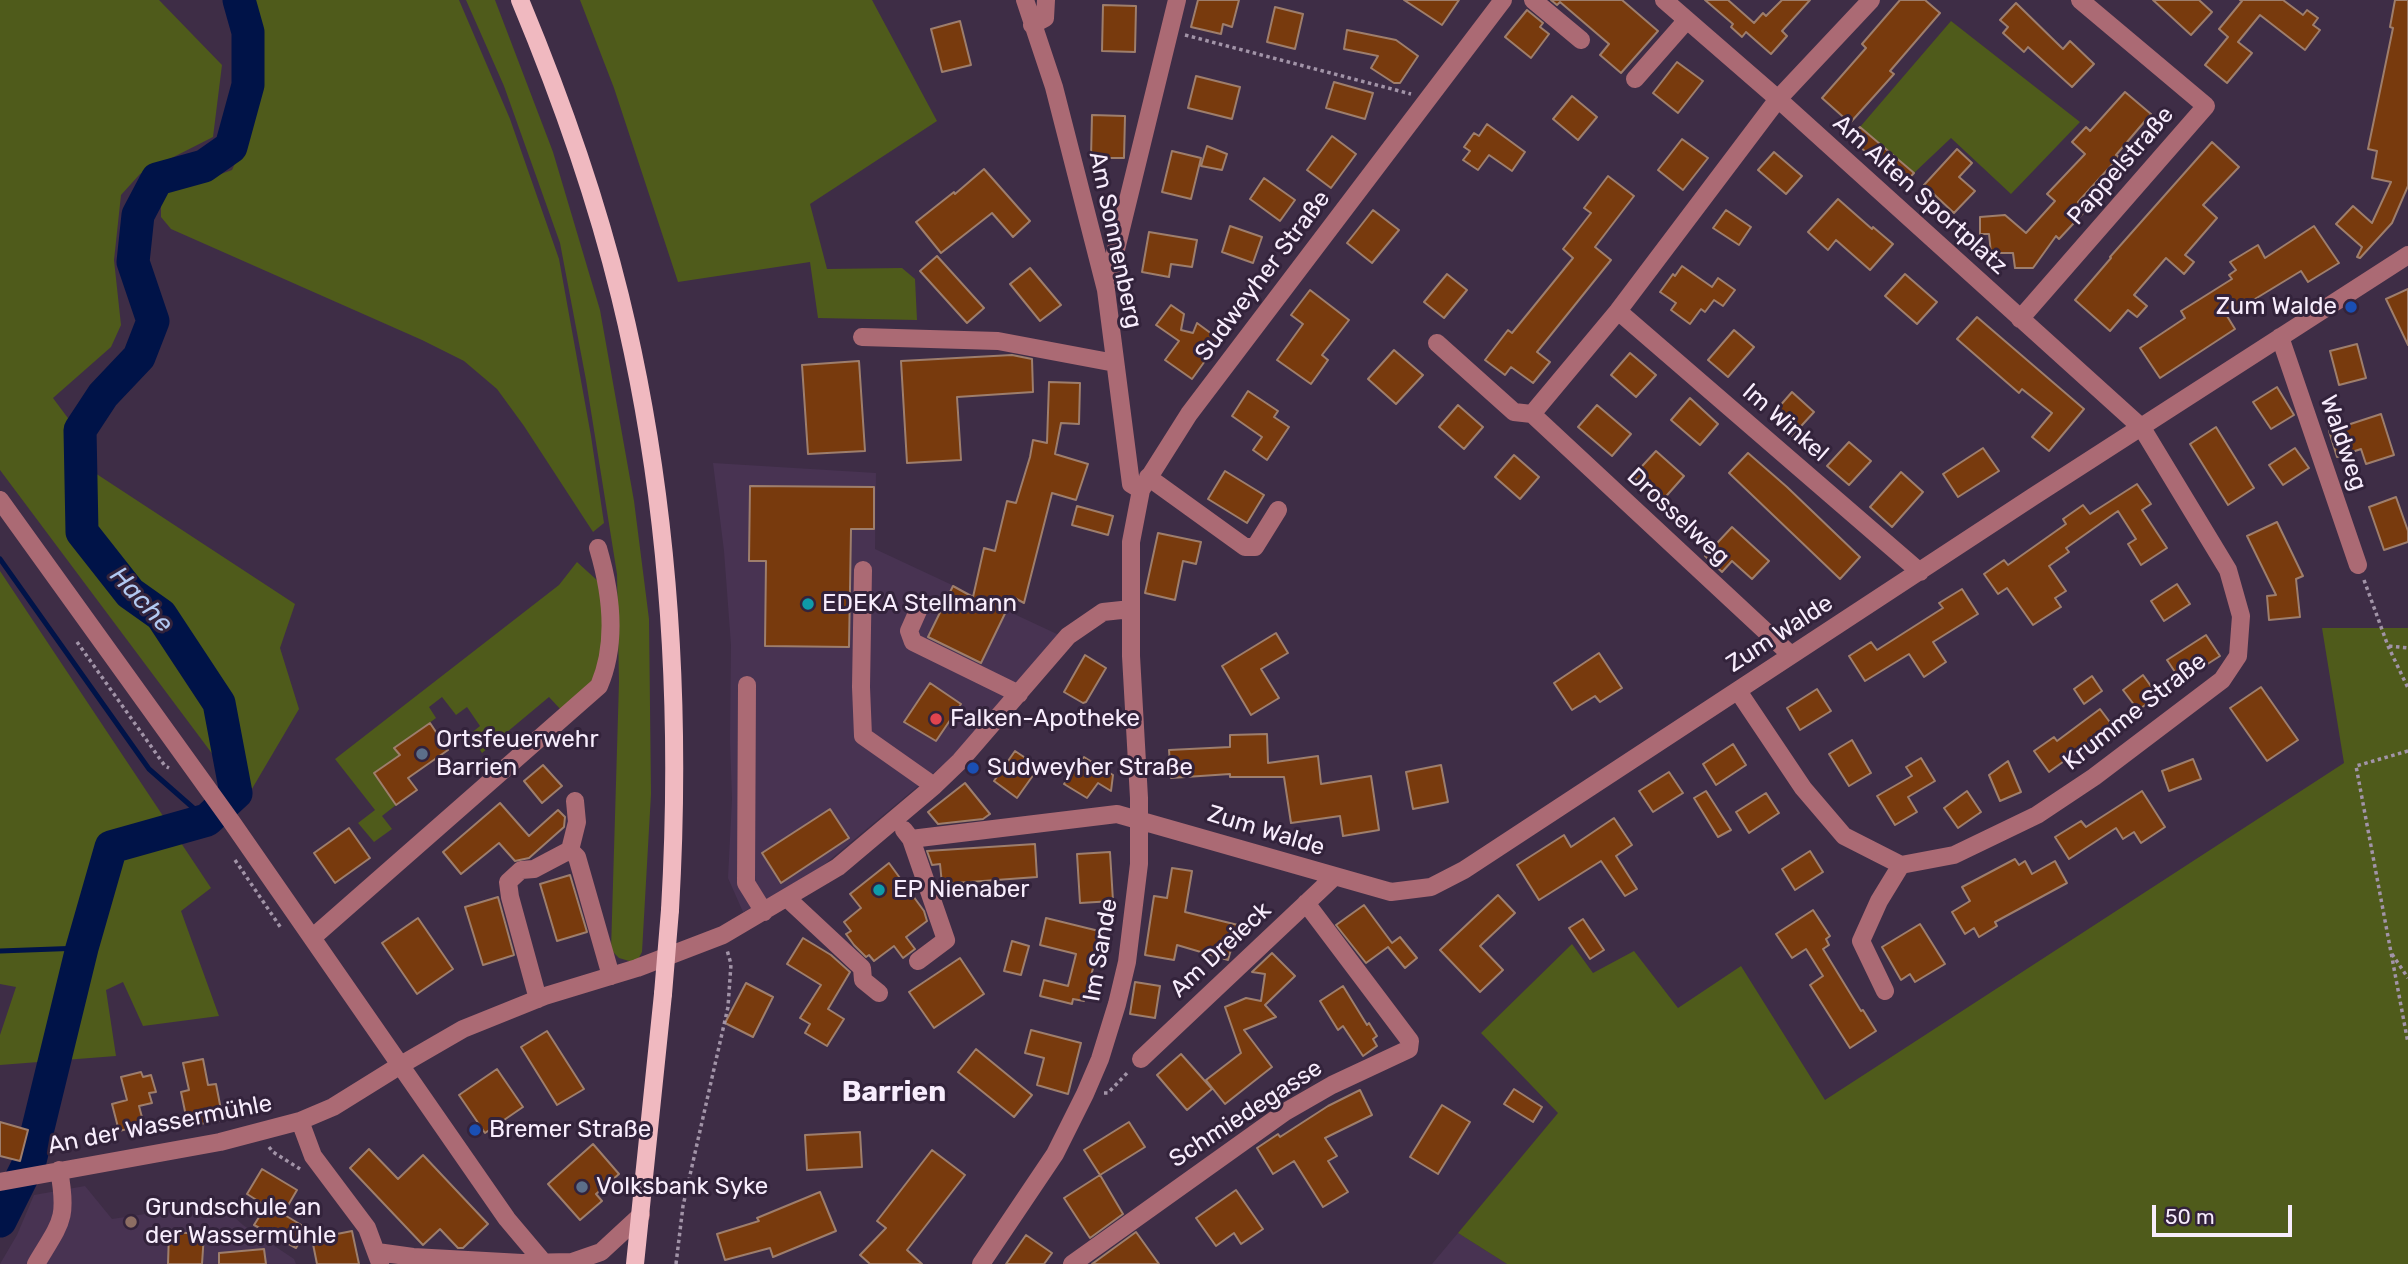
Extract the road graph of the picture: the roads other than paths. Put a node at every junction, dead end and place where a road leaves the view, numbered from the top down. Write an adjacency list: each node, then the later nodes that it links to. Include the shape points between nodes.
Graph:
1 (520, 0): 60 (main road, bridge, via 556,87 620,296 645,417 666,564 674,734 673,852)
2 (1025, 0): 11 (street, Am Sonnenberg)
3 (1046, 0): 11 (street, via 1045,18)
4 (1177, 0): 16 (street)
5 (1503, 0): 25 (street, Sudweyher Straße, via 1189,414)
6 (1533, 0): 12 (street)
7 (1664, 0): 10 (street, Am Alten Sportplatz)
8 (1871, 0): 14 (street)
9 (2080, 0): 18 (street, Pappelstraße, via 2206,106)
10 (1686, 21): 13 (street); 14 (street, Am Alten Sportplatz)
11 (1032, 25): 16 (street, Am Sonnenberg, via 1054,88)
12 (1581, 40)
13 (1636, 79)
14 (1778, 99): 17 (street); 18 (street, Am Alten Sportplatz)
15 (2408, 255): 20 (street, Zum Walde)
16 (1106, 290): 22 (street, Am Sonnenberg)
17 (1618, 311): 23 (street); 31 (street, Im Winkel)
18 (2020, 319): 24 (street, Am Alten Sportplatz)
19 (862, 337): 22 (street, via 998,341)
20 (2280, 337): 24 (street, Zum Walde); 29 (street, Waldweg)
21 (1437, 343): 23 (street, Drosselweg, via 1514,412)
22 (1115, 363): 25 (street, Am Sonnenberg, via 1131,484)
23 (1532, 414): 34 (street, Drosselweg)
24 (2142, 428): 31 (street, Zum Walde); 44 (street, Krumme Straße, via 2228,570 2241,616 2238,656 2222,680 2038,815 1954,855)
25 (1144, 483): 27 (street, via 1245,547 1255,547); 33 (street, Sudweyher Straße, via 1131,542)
26 (0, 500): 49 (street)
27 (1278, 510)
28 (598, 548): 49 (street, via 608,583 610,646 599,686)
29 (2358, 565)
30 (863, 570): 38 (street, via 863,736)
31 (1920, 572): 34 (street, Zum Walde)
32 (921, 604): 37 (street, via 909,631 914,642)
33 (1131, 609): 37 (street, via 1103,612 1068,636); 41 (street, Im Sande)
34 (1791, 654): 36 (street, Zum Walde)
35 (747, 685): 48 (street, via 746,884)
36 (1738, 691): 44 (street, via 1803,788 1843,836); 45 (street, Zum Walde, via 1431,887 1391,892)
37 (1019, 694): 38 (street)
38 (934, 786): 40 (street)
39 (575, 801): 43 (street, via 577,822)
40 (896, 819): 42 (street); 46 (street, via 838,867)
41 (1139, 821): 42 (street, Zum Walde, via 1117,814); 45 (street, Zum Walde); 65 (street, Im Sande, via 1139,864 1127,962 1100,1059 1041,1177)
42 (911, 839): 50 (street, via 946,940)
43 (569, 850): 51 (street, via 577,857); 54 (street, via 534,869 521,870 508,882)
44 (1901, 864): 52 (street, via 1861,941)
45 (1334, 877): 47 (street, Am Dreieck)
46 (788, 899): 48 (street); 53 (street, via 862,968 863,980)
47 (1306, 903): 55 (street, Am Dreieck); 66 (street, Schmiedegasse, via 1410,1041 1409,1049 1285,1112)
48 (764, 912): 51 (street, via 693,948)
49 (312, 938): 56 (street)
50 (918, 961)
51 (611, 976): 54 (street)
52 (1885, 991)
53 (880, 993)
54 (538, 999): 56 (street, via 463,1029)
55 (1141, 1059)
56 (399, 1066): 57 (street, An der Wassermühle, via 333,1107); 62 (street, via 520,1237)
57 (300, 1121): 58 (street, An der Wassermühle, via 220,1142); 61 (street, via 313,1156 367,1228)
58 (59, 1170): 59 (street, An der Wassermühle); 63 (street, via 62,1221)
59 (4, 1181)
60 (641, 1215): 62 (street, via 601,1252 572,1262); 64 (main road)
61 (378, 1258): 62 (street)
62 (544, 1263)
63 (36, 1264)
64 (635, 1264)
65 (981, 1264)
66 (1072, 1264)

